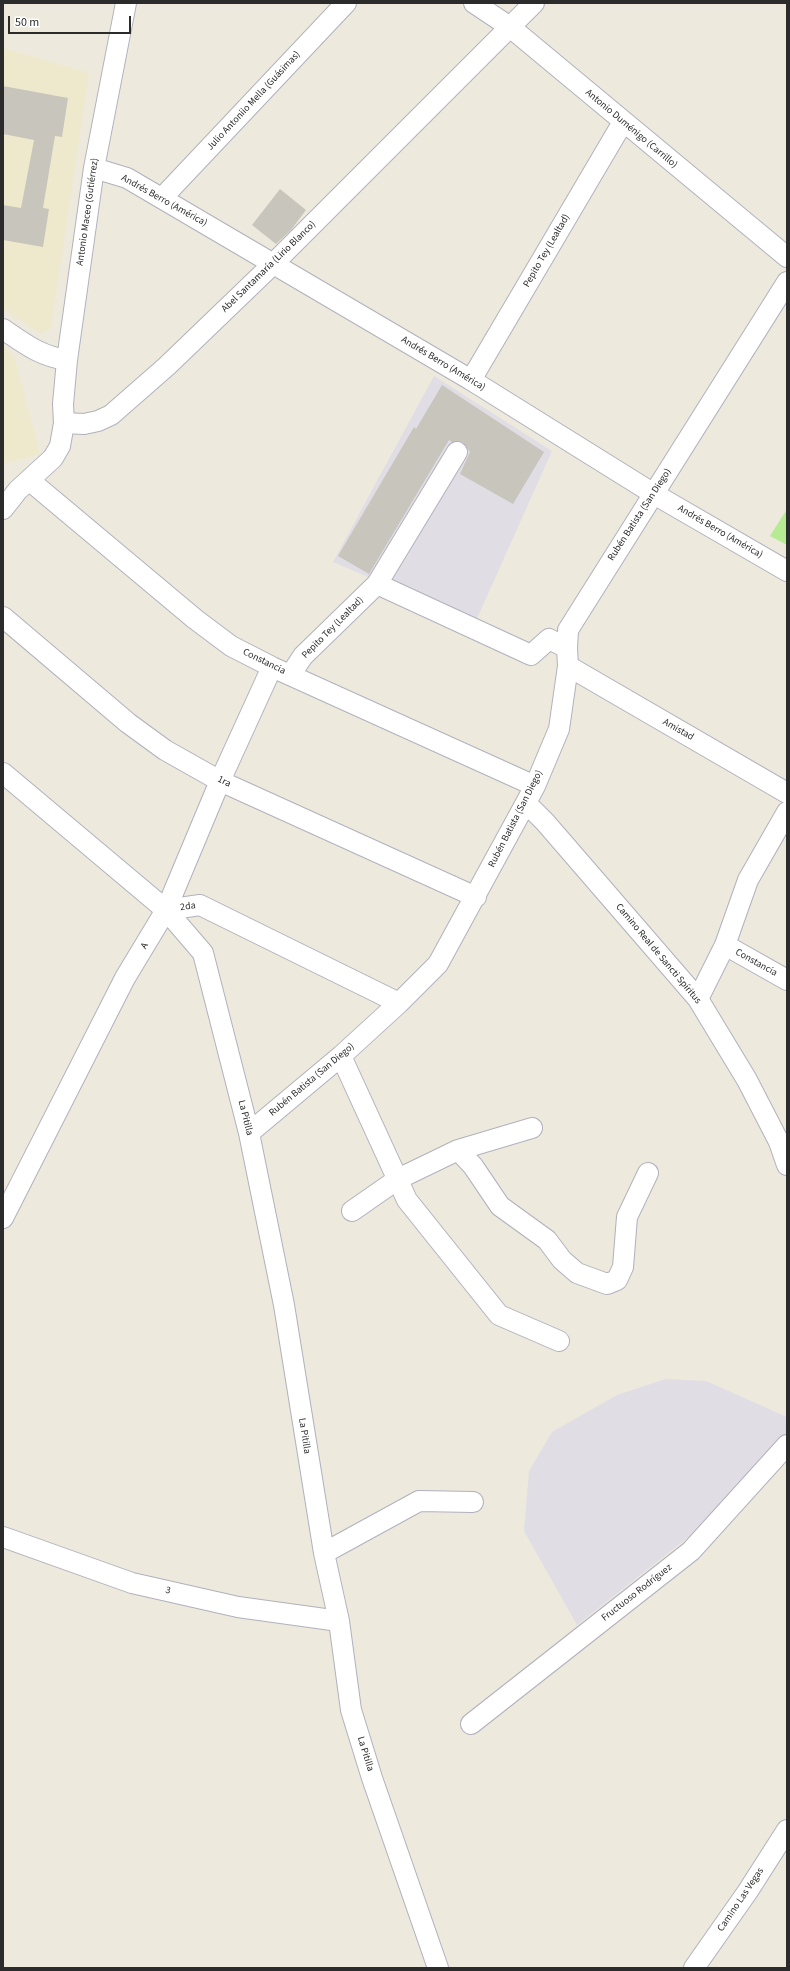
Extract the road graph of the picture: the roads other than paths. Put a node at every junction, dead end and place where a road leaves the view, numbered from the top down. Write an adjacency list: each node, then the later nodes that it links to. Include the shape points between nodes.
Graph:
1 (126, 3): 7 (street, Antonio Maceo (Gutiérrez))
2 (346, 3): 8 (street, Julio Antoniio Mella (Guásimas))
3 (474, 3): 5 (street, Antonio Duménigo (Carrillo))
4 (534, 3): 5 (street, Abel Santamaría (Lirio Blanco))
5 (510, 27): 6 (street, Antonio Duménigo (Carrillo)); 10 (street, Abel Santamaría (Lirio Blanco))
6 (623, 122): 9 (street, Antonio Duménigo (Carrillo)); 14 (street, Pepito Tey (Lealtad))
7 (94, 168): 8 (street, Andrés Berro (América), via 127,178); 13 (street, Antonio Maceo (Gutiérrez))
8 (162, 198): 10 (street, Andrés Berro (América))
9 (787, 257)
10 (273, 264): 14 (street, Andrés Berro (América)); 15 (street, Abel Santamaría (Lirio Blanco), via 111,415 84,424)
11 (787, 282): 18 (street, Rubén Batista (San Diego))
12 (3, 329): 13 (street, via 38,352 52,358)
13 (67, 360): 15 (street, Antonio Maceo (Gutiérrez))
14 (471, 380): 18 (street, Andrés Berro (América))
15 (64, 423): 17 (street, via 60,446 53,458)
16 (457, 452): 21 (street, Pepito Tey (Lealtad))
17 (29, 480): 19 (street); 24 (street, Constancia, via 195,619 231,646)
18 (654, 494): 20 (street, Andrés Berro (América)); 23 (street, Rubén Batista (San Diego), via 568,630)
19 (3, 509)
20 (787, 571)
21 (377, 584): 23 (street, Amistad, via 531,655 550,638); 25 (street, Pepito Tey (Lealtad), via 303,656)
22 (3, 617): 27 (street, 1ra, via 128,723 165,750)
23 (568, 657): 28 (street, Rubén Batista (San Diego), via 559,729); 29 (street, Amistad)
24 (272, 667): 25 (street, Constancia); 27 (street, A)
25 (291, 674): 28 (street, Constancia)
26 (3, 773): 32 (street, 2da)
27 (220, 781): 31 (street, 1ra); 32 (street, A)
28 (531, 794): 31 (street, Rubén Batista (San Diego)); 35 (street, Camino Real de Sancti Spíritus, via 546,822)
29 (787, 794)
30 (787, 812): 33 (street, via 748,880)
31 (476, 897): 36 (street, Rubén Batista (San Diego), via 438,964)
32 (166, 910): 36 (street, 2da, via 200,906); 39 (street, La Pitilla, via 203,953); 45 (street, A, via 125,978)
33 (725, 945): 34 (street, Constancia); 35 (street)
34 (787, 980)
35 (698, 999): 41 (street, Camino Real de Sancti Spíritus, via 747,1080 779,1142)
36 (399, 1003): 37 (street, Rubén Batista (San Diego))
37 (341, 1056): 39 (street, Rubén Batista (San Diego)); 43 (street)
38 (532, 1128): 40 (street)
39 (249, 1133): 50 (street, La Pitilla, via 284,1304)
40 (458, 1150): 42 (street, via 473,1166 500,1206 547,1240 562,1260 577,1273 607,1284 616,1280 623,1267 627,1217); 43 (street)
41 (787, 1165)
42 (648, 1173)
43 (398, 1179): 44 (street); 46 (street, via 407,1200 499,1315)
44 (352, 1212)
45 (3, 1218)
46 (560, 1341)
47 (787, 1445): 52 (street, Fructuoso Rodríguez, via 691,1551)
48 (473, 1502): 50 (street, via 419,1501)
49 (3, 1537): 51 (street, 3, via 132,1582 238,1607)
50 (324, 1553): 51 (street, La Pitilla)
51 (339, 1621): 54 (street, La Pitilla, via 351,1710)
52 (471, 1724)
53 (787, 1830): 55 (street, Camino Las Vegas)
54 (438, 1968)
55 (694, 1968)

